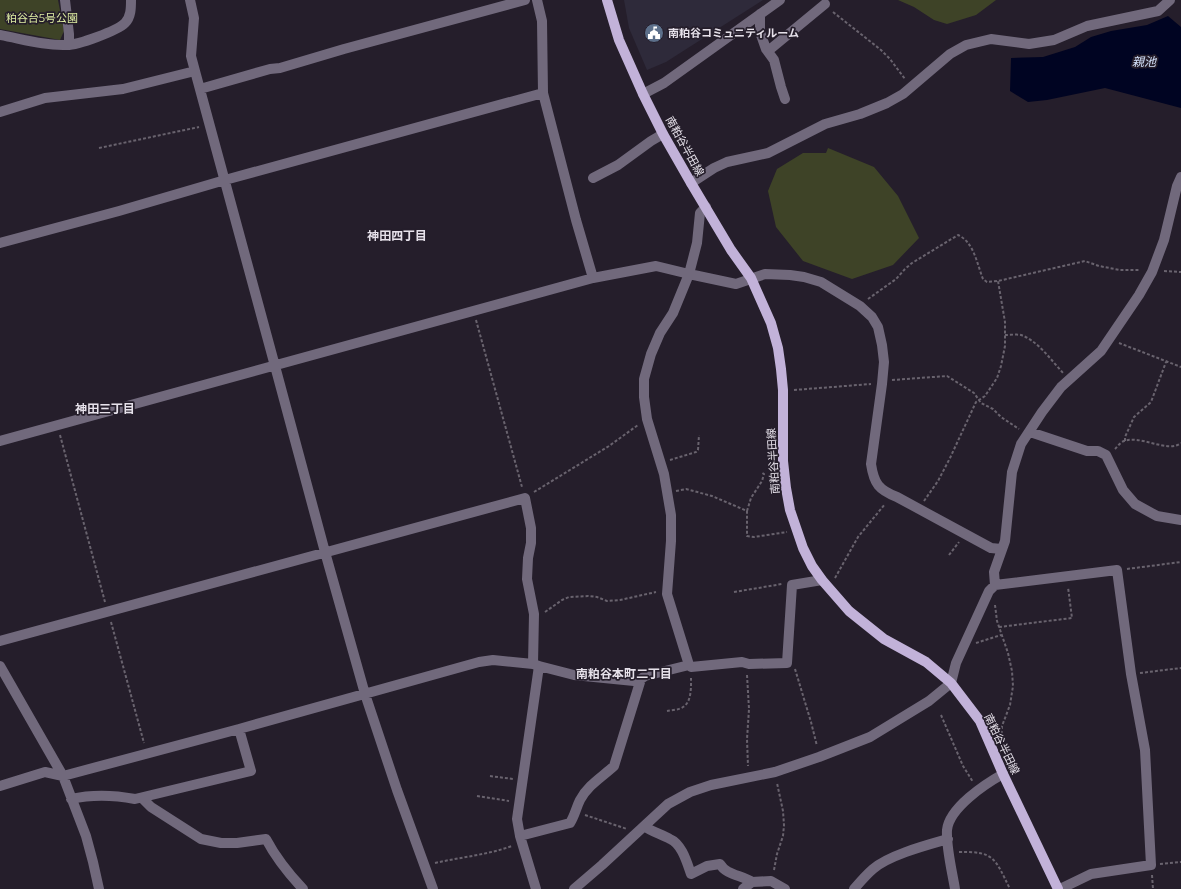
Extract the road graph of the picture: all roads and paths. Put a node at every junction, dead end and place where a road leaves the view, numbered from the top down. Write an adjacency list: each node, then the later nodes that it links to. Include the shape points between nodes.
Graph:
1 (65, 0): 12 (street)
2 (131, 0): 12 (street, via 129,16 124,24)
3 (190, 0): 14 (street, via 194,18 191,56)
4 (525, 0): 16 (street)
5 (537, 0): 17 (street, via 542,21)
6 (606, 0): 18 (main road, 南粕谷半田線, via 619,40)
7 (780, 0): 10 (street)
8 (1170, 0): 15 (street, via 1158,10 1087,26 1054,40 1029,44 991,39 966,44 950,54)
9 (825, 4): 13 (street); 15 (path, via 885,54)
10 (760, 14): 13 (street, via 760,32); 18 (street, via 664,83)
11 (0, 35): 12 (street)
12 (69, 46)
13 (768, 51): 19 (street, via 774,60)
14 (194, 71): 16 (street); 20 (street, via 123,89 45,98)
15 (910, 88): 27 (street, via 887,103 825,124 768,153 727,162)
16 (200, 89): 21 (street)
17 (543, 93): 26 (street); 33 (street)
18 (643, 94): 22 (main road, 南粕谷半田線)
19 (785, 99)
20 (0, 112)
21 (210, 124): 23 (path); 26 (street)
22 (663, 134): 25 (street, via 618,165); 27 (main road, 南粕谷半田線)
23 (99, 148)
24 (1181, 177): 30 (street, via 1164,240)
25 (592, 178)
26 (225, 180): 29 (street); 41 (street)
27 (691, 183): 28 (main road, 南粕谷半田線)
28 (706, 207): 32 (street, via 700,213 697,243); 34 (main road, 南粕谷半田線)
29 (0, 243)
30 (1152, 272): 31 (path); 35 (path, via 1120,270 1085,262); 39 (street)
31 (1181, 272)
32 (689, 274): 33 (street, via 656,266); 34 (street, via 736,284); 47 (street, via 673,313 651,354 644,379)
33 (593, 278): 37 (street)
34 (751, 278): 36 (street, via 765,274 804,277 821,282); 45 (main road, 南粕谷半田線, via 771,323 778,348)
35 (998, 281): 36 (path, via 987,282 982,279 970,244 958,235 912,262 896,279); 38 (path)
36 (860, 306): 44 (street, via 878,327 884,362)
37 (473, 311): 41 (street); 59 (path)
38 (1005, 335): 43 (path, via 1021,336 1036,344); 46 (path, via 1005,346 997,378 985,396)
39 (1109, 339): 40 (path); 43 (street)
40 (1166, 362): 42 (path); 52 (path, via 1151,402 1134,417 1124,437)
41 (276, 366): 48 (street); 66 (street)
42 (1181, 367)
43 (1069, 380): 49 (street, via 1042,412)
44 (882, 382): 45 (path); 46 (path, via 947,376); 58 (street, via 871,464 876,482 884,492)
45 (783, 390): 63 (main road, 南粕谷半田線, via 783,461 786,488)
46 (979, 400): 49 (path, via 1007,421); 60 (path, via 938,481)
47 (647, 418): 55 (street); 59 (path, via 609,446)
48 (58, 425): 51 (street); 76 (path)
49 (1029, 433): 54 (street); 65 (street, via 1021,444 1012,472)
50 (698, 435): 55 (path, via 696,452)
51 (0, 441)
52 (1125, 441): 53 (path, via 1168,446 1178,446); 54 (path)
53 (1181, 443)
54 (1106, 455): 62 (street, via 1123,490 1135,504 1157,516)
55 (660, 462): 57 (street)
56 (761, 472): 61 (path, via 764,474 762,481 751,498)
57 (667, 493): 61 (path, via 686,490 712,496); 74 (street, via 671,515)
58 (892, 495): 60 (street); 71 (path, via 858,537 832,582)
59 (525, 498): 66 (street); 77 (street, via 531,528 527,579)
60 (918, 508): 64 (street)
61 (747, 511): 63 (path, via 747,536)
62 (1181, 520)
63 (796, 530): 71 (main road, 南粕谷半田線, via 812,566)
64 (965, 534): 65 (street, via 992,548); 67 (path)
65 (1001, 549): 73 (street, via 994,572)
66 (325, 552): 76 (street); 91 (street)
67 (949, 555)
68 (1181, 562): 69 (path)
69 (1118, 570): 70 (street); 88 (street)
70 (1067, 576): 73 (street); 78 (path, via 1072,618)
71 (824, 583): 72 (street); 90 (main road, 南粕谷半田線, via 849,611 884,639 926,662)
72 (792, 585): 75 (path, via 791,583); 83 (street)
73 (994, 586): 78 (path); 81 (street, via 989,591)
74 (667, 589): 77 (path, via 620,600 607,601 588,596 570,597 546,611); 86 (street, via 672,613)
75 (734, 592)
76 (108, 612): 80 (street); 96 (path)
77 (534, 614): 84 (street)
78 (999, 627): 79 (path)
79 (1002, 635): 81 (path, via 969,645); 95 (path, via 1012,671 1013,695 1002,726 1001,743)
80 (0, 641)
81 (965, 643): 90 (street, via 956,662)
82 (746, 663): 83 (street); 86 (street); 103 (path)
83 (787, 663): 97 (path, via 792,662)
84 (536, 665): 89 (street, via 574,675 634,681); 91 (street, via 493,660 479,662); 102 (street)
85 (0, 666): 100 (street)
86 (690, 666): 89 (street); 92 (path, via 690,694 686,704 679,709)
87 (1181, 668): 88 (path)
88 (1131, 674): 116 (street, via 1145,750)
89 (641, 679): 110 (street, via 614,766 585,792 579,800)
90 (951, 683): 95 (main road, 南粕谷半田線, via 980,721); 97 (street, via 929,701 870,737)
91 (365, 694): 94 (street); 117 (street)
92 (667, 711)
93 (941, 715): 105 (path, via 963,766)
94 (239, 729): 96 (street); 107 (street, via 251,771)
95 (993, 752): 99 (main road, 南粕谷半田線)
96 (147, 754): 100 (street)
97 (819, 757): 98 (street)
98 (775, 772): 103 (street); 118 (path, via 784,825)
99 (1003, 774): 105 (street); 130 (main road, 南粕谷半田線)
100 (63, 776): 104 (street, via 45,772); 108 (street)
101 (490, 776): 102 (path, via 512,779)
102 (524, 777): 109 (street)
103 (749, 778): 111 (street, via 690,792 668,804)
104 (0, 786)
105 (979, 790): 113 (street, via 951,818 947,829)
106 (477, 796): 109 (path)
107 (142, 798): 108 (street, via 135,800 121,796 88,795); 121 (street, via 151,807 201,839 237,843 266,838 287,872)
108 (71, 799): 120 (street, via 86,836)
109 (519, 801): 112 (street, via 517,819)
110 (576, 812): 111 (path); 112 (street, via 570,823)
111 (641, 829): 119 (street, via 672,839 681,850 691,874 707,866 720,864 722,868); 124 (street)
112 (521, 839): 117 (path, via 511,847); 123 (street)
113 (948, 839): 114 (street); 127 (street, via 917,848 882,863)
114 (950, 852): 128 (street); 129 (path, via 985,854 999,866)
115 (1181, 862): 116 (path)
116 (1152, 865): 130 (street, via 1091,874); 131 (path)
117 (424, 866): 122 (street)
118 (772, 881): 119 (street); 126 (street)
119 (752, 882): 125 (street)
120 (99, 889)
121 (303, 889)
122 (433, 889)
123 (536, 889)
124 (574, 889)
125 (743, 889)
126 (785, 889)
127 (854, 889)
128 (955, 889)
129 (1010, 889)
130 (1059, 889)
131 (1153, 889)

